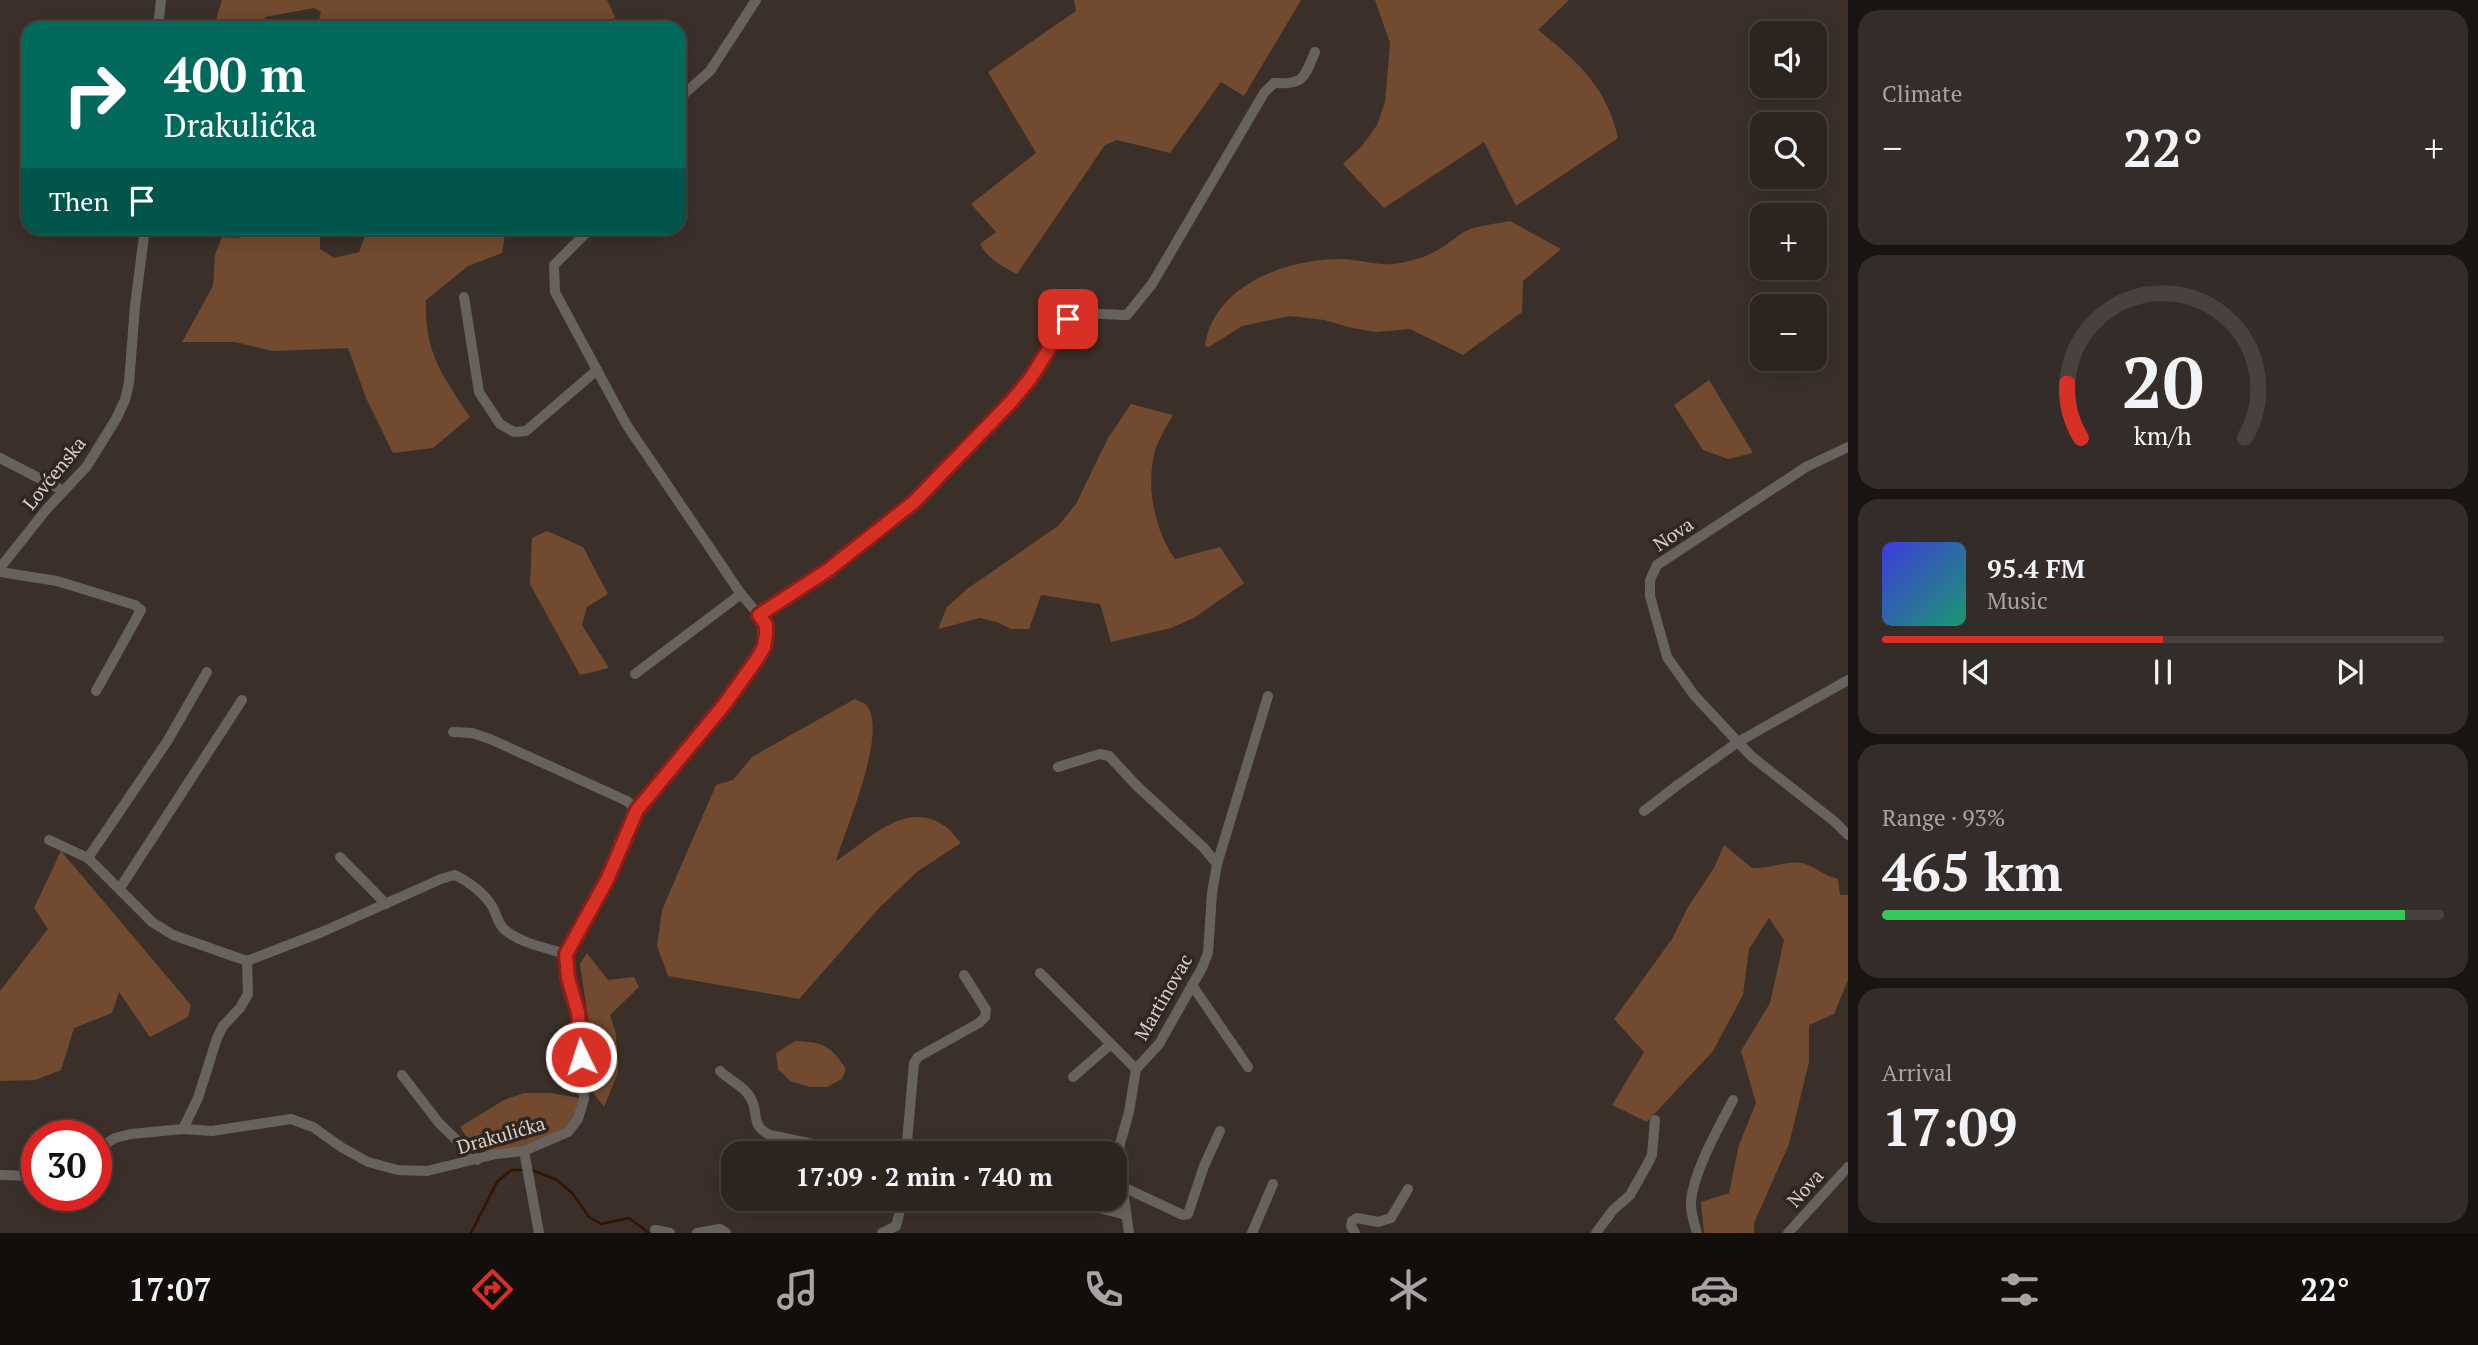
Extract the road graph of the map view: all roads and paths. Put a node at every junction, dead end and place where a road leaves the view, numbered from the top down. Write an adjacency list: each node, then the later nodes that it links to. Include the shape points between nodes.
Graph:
1 (161, 0): 3 (street)
2 (756, 0): 5 (street, via 710,71)
3 (160, 21)
4 (1315, 52): 15 (street, via 1305,76 1296,83 1274,83 1264,93 1152,284 1127,315 1082,313 1068,319 1011,402 914,502 828,570)
5 (686, 92)
6 (144, 235): 12 (street, Lovćenska, via 125,400 87,466)
7 (584, 235): 9 (street, via 554,265 553,274 555,292)
8 (464, 297): 9 (street, via 479,392 500,424 514,432 526,431)
9 (597, 370): 14 (street, via 626,424)
10 (1848, 447): 23 (street, Nova, via 1806,467 1657,565 1650,580 1667,657 1694,695)
11 (0, 458): 12 (street)
12 (64, 491): 13 (street, Lovćenska)
13 (0, 570): 19 (street, via 57,581 141,610)
14 (741, 594): 15 (street); 17 (street)
15 (759, 615): 25 (street, via 766,634 757,659)
16 (207, 672): 30 (street, via 169,740)
17 (635, 674)
18 (1848, 680): 23 (street)
19 (96, 691)
20 (1268, 696): 31 (street, Martinovac)
21 (242, 701): 32 (street)
22 (453, 732): 25 (street, via 490,739 627,801)
23 (1738, 742): 26 (street); 27 (street, Nova)
24 (1058, 767): 31 (street, via 1100,754 1110,756)
25 (637, 810): 34 (street, via 607,880)
26 (1644, 811)
27 (1848, 835)
28 (49, 840): 30 (street)
29 (340, 857): 33 (street)
30 (88, 859): 32 (street)
31 (1217, 864): 38 (street, Martinovac, via 1208,953)
32 (120, 888): 35 (street, via 152,922 173,935)
33 (386, 904): 34 (street, via 454,875 491,904 508,932); 35 (street)
34 (566, 954): 53 (street, Drakulićka, via 578,1012 584,1099 568,1132)
35 (247, 961): 47 (street, via 247,994 217,1038)
36 (1040, 974): 39 (street)
37 (964, 975): 51 (street, via 986,1010 985,1017 914,1063)
38 (1192, 985): 40 (street); 41 (street, Martinovac, via 1159,1044)
39 (1111, 1044): 41 (street); 44 (street)
40 (1248, 1067)
41 (1136, 1069): 52 (street, Martinovac)
42 (720, 1071): 50 (street, via 748,1093 761,1131)
43 (402, 1075): 54 (street, via 439,1124)
44 (1073, 1077)
45 (1733, 1100): 75 (street, via 1694,1188 1690,1203)
46 (1655, 1120): 74 (street, via 1647,1165 1630,1195)
47 (183, 1129): 49 (street, Drakulićka); 54 (street, Drakulićka, via 212,1131 291,1119 313,1127 368,1162 398,1170 428,1171)
48 (1220, 1131): 59 (street, via 1188,1214)
49 (112, 1140)
50 (798, 1141)
51 (907, 1141)
52 (1121, 1141)
53 (524, 1150): 54 (street, Drakulićka); 66 (street)
54 (477, 1160)
55 (1848, 1167): 76 (street, Nova)
56 (0, 1175): 57 (street)
57 (21, 1176)
58 (1273, 1184): 72 (street)
59 (1127, 1189)
60 (1408, 1189): 73 (street, via 1391,1218 1385,1222 1352,1221)
61 (900, 1211): 70 (street, via 896,1226)
62 (1111, 1211): 64 (street)
63 (1126, 1211): 64 (street, Martinovac)
64 (1126, 1215): 71 (street, Martinovac)
65 (655, 1230): 67 (street)
66 (539, 1233)
67 (670, 1233)
68 (696, 1233): 69 (street, via 720,1229)
69 (726, 1233)
70 (882, 1233)
71 (1129, 1233)
72 (1252, 1233)
73 (1355, 1233)
74 (1596, 1233)
75 (1697, 1233)
76 (1788, 1233)

